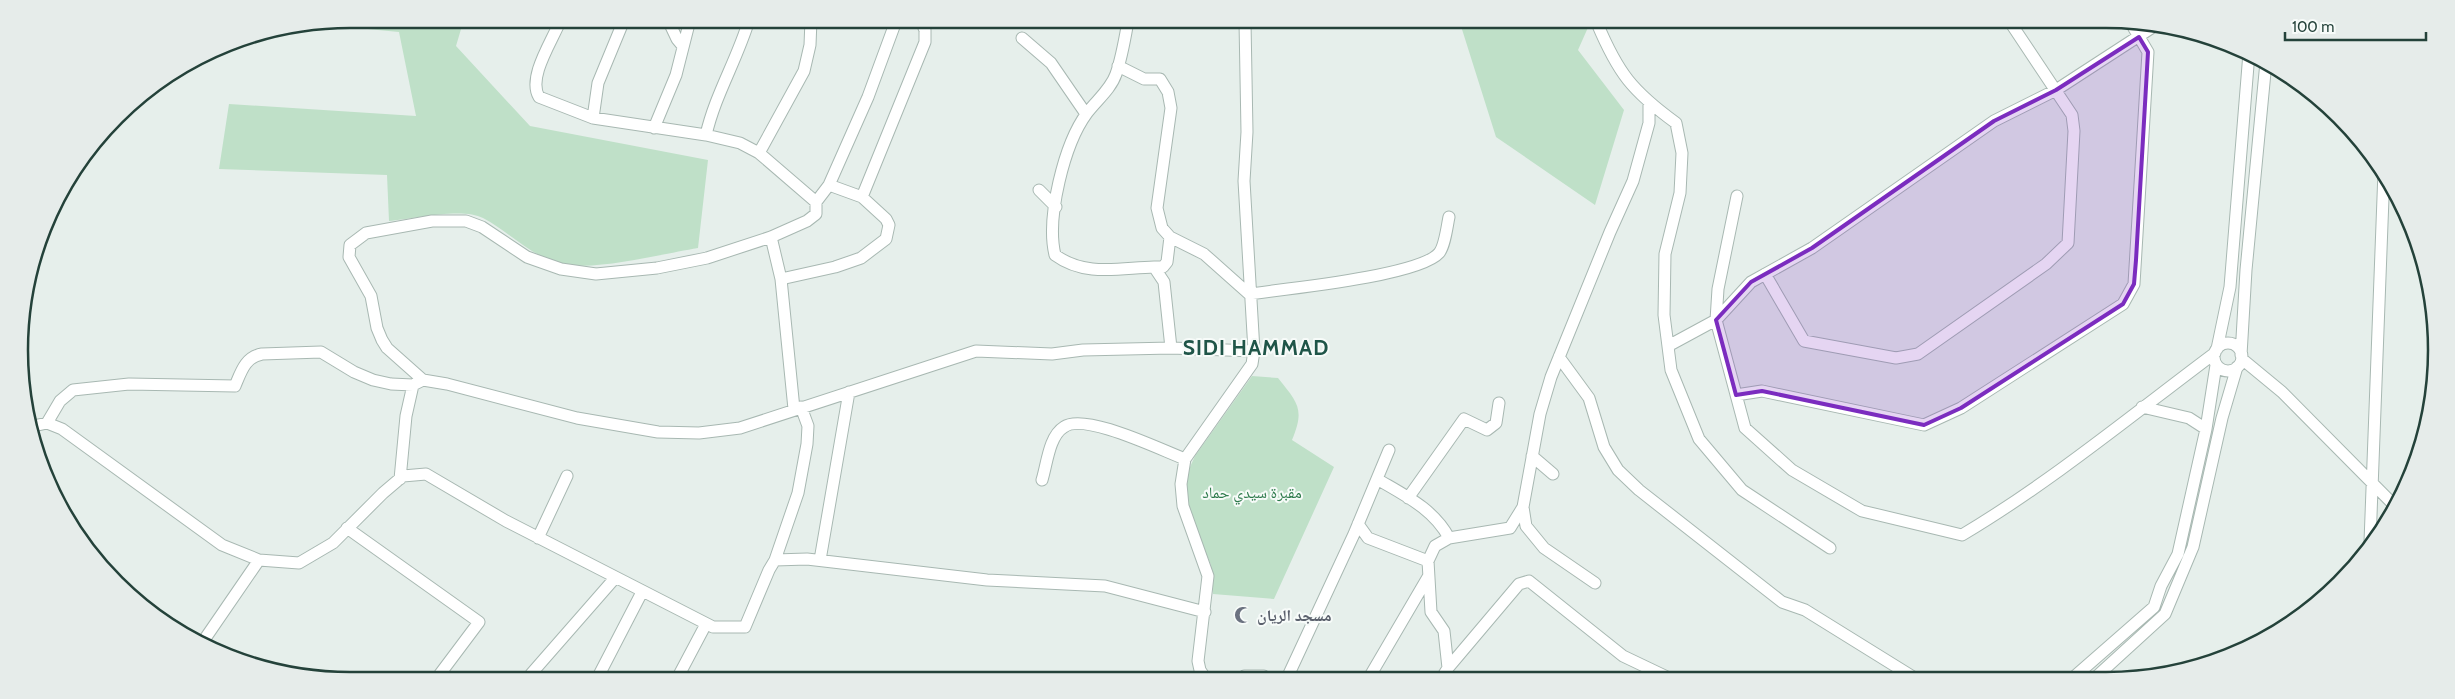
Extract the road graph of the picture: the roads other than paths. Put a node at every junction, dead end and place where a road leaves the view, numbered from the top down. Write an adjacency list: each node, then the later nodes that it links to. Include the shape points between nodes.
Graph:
1 (557, 28): 26 (street, via 535,78 536,91 547,102)
2 (621, 28): 26 (street, via 598,83)
3 (672, 28): 17 (street)
4 (687, 28): 17 (street)
5 (746, 28): 28 (street, via 711,111)
6 (811, 28): 29 (street, via 804,71)
7 (893, 28): 30 (street, via 868,97)
8 (924, 28): 34 (street, via 924,42)
9 (1127, 28): 20 (street)
10 (1245, 28): 43 (street, via 1247,132 1244,180)
11 (1599, 28): 24 (street, via 1615,63)
12 (2015, 28): 23 (street)
13 (2134, 29): 15 (street)
14 (2149, 30): 15 (street)
15 (2139, 37): 23 (street); 53 (street, via 2148,52 2136,260 2134,284 2123,304 1961,408 1924,425 1762,392)
16 (1022, 38): 25 (street, via 1051,63)
17 (682, 45): 27 (street, via 676,75)
18 (2249, 61): 22 (street)
19 (2254, 64): 22 (street)
20 (1118, 66): 25 (street, via 1103,95); 39 (street, via 1144,79 1160,79 1171,100 1157,208 1162,228)
21 (2265, 70): 50 (street)
22 (2248, 72): 48 (street, via 2230,287)
23 (2056, 90): 41 (street, via 1994,120 1812,248); 41 (street, via 2072,115 2074,131 2068,243 2046,264 1918,354 1896,358 1804,341)
24 (1649, 103): 45 (street, via 1676,123 1682,153 1680,192 1665,254 1664,315); 49 (street, via 1649,124 1634,181)
25 (1086, 114): 36 (street, via 1066,154)
26 (593, 118): 27 (street)
27 (654, 128): 28 (street)
28 (706, 135): 29 (street, via 740,143)
29 (759, 153): 35 (street)
30 (829, 185): 34 (street); 35 (street)
31 (2383, 188): 68 (street)
32 (1039, 190): 36 (street)
33 (1736, 196): 44 (street, via 1718,289)
34 (862, 197): 42 (street, via 886,219 889,225 886,239 861,258)
35 (816, 202): 38 (street, via 816,214 807,221)
36 (1056, 207): 40 (street, via 1052,244 1055,255 1064,262 1084,270 1099,271)
37 (1449, 217): 43 (street, via 1440,253 1428,262 1398,272)
38 (771, 237): 42 (street); 51 (street, via 707,258 657,268 596,274 561,269 527,257 490,232 466,221 432,222 366,233 350,245 349,257 371,296 382,340)
39 (1170, 237): 40 (street, via 1167,262 1163,267); 43 (street, via 1204,254)
40 (1154, 267): 46 (street, via 1164,282)
41 (1765, 274): 44 (street, via 1751,282)
42 (781, 279): 56 (street)
43 (1249, 294): 47 (street)
44 (1716, 320): 45 (street); 53 (street)
45 (1668, 346): 79 (street, via 1671,370 1699,440 1742,490)
46 (1171, 348): 47 (street); 52 (street, via 1052,354 976,351)
47 (1254, 352): 62 (street, via 1252,364)
48 (2216, 355): 50 (street, via 2225,371); 50 (street, via 2224,344 2233,344); 55 (street); 59 (street)
49 (1559, 357): 61 (street, via 1540,414); 100 (street, via 1589,398 1604,447 1618,470 1639,490 1782,602 1805,610)
50 (2240, 360): 68 (street, via 2282,392); 102 (street, via 2222,418 2193,547 2165,614)
51 (418, 383): 56 (street, via 658,432 699,433 740,428); 57 (street, via 391,384 373,380 321,352 262,354 246,362 234,386 129,384 73,390 60,401); 66 (street, via 406,416)
52 (849, 392): 56 (street); 82 (street)
53 (1736, 395): 55 (street, via 1745,428 1792,470 1862,511 1962,535 2003,511)
54 (1499, 403): 69 (street, via 1496,422 1487,430 1464,420)
55 (2142, 407): 59 (street, via 2189,418)
56 (798, 408): 81 (street, via 808,426 806,452 798,493)
57 (47, 423): 58 (street); 80 (street, via 62,428 222,545)
58 (37, 425)
59 (2206, 429): 101 (street, via 2178,554 2154,607)
60 (1389, 450): 65 (street)
61 (1532, 456): 63 (street); 71 (street)
62 (1184, 459): 67 (street, via 1082,422 1064,426 1054,439); 88 (street, via 1181,484 1184,506 1208,571)
63 (1553, 474)
64 (567, 476): 77 (street)
65 (1377, 478): 69 (street); 72 (street)
66 (400, 479): 74 (street); 77 (street, via 426,474)
67 (1042, 480)
68 (2373, 486): 70 (street); 76 (street)
69 (1408, 498): 78 (street, via 1441,523)
70 (2389, 501)
71 (1523, 506): 73 (street); 75 (street)
72 (1358, 524): 83 (street, via 1368,538); 96 (street)
73 (1526, 526): 75 (street); 86 (street, via 1544,548)
74 (348, 528): 80 (street, via 333,543 299,563); 91 (street, via 480,622)
75 (1510, 528): 78 (street)
76 (2371, 532)
77 (538, 538): 85 (street)
78 (1449, 538): 83 (street, via 1435,546)
79 (1830, 548)
80 (259, 560): 90 (street)
81 (776, 560): 82 (street); 89 (street, via 746,627)
82 (820, 560): 88 (street, via 987,580 1104,586)
83 (1428, 561): 84 (street)
84 (1428, 577): 97 (street); 98 (street, via 1431,612 1444,631)
85 (615, 578): 87 (street); 92 (street)
86 (1594, 583)
87 (642, 592): 89 (street); 93 (street)
88 (1205, 612): 95 (street, via 1198,661)
89 (706, 624): 94 (street)
90 (206, 637)
91 (442, 672)
92 (533, 672)
93 (600, 672)
94 (682, 672)
95 (1201, 672)
96 (1290, 672)
97 (1372, 672)
98 (1446, 672): 99 (street, via 1519,584 1529,581 1623,656)
99 (1658, 672)
100 (1905, 672)
101 (2080, 672)
102 (2101, 672)

